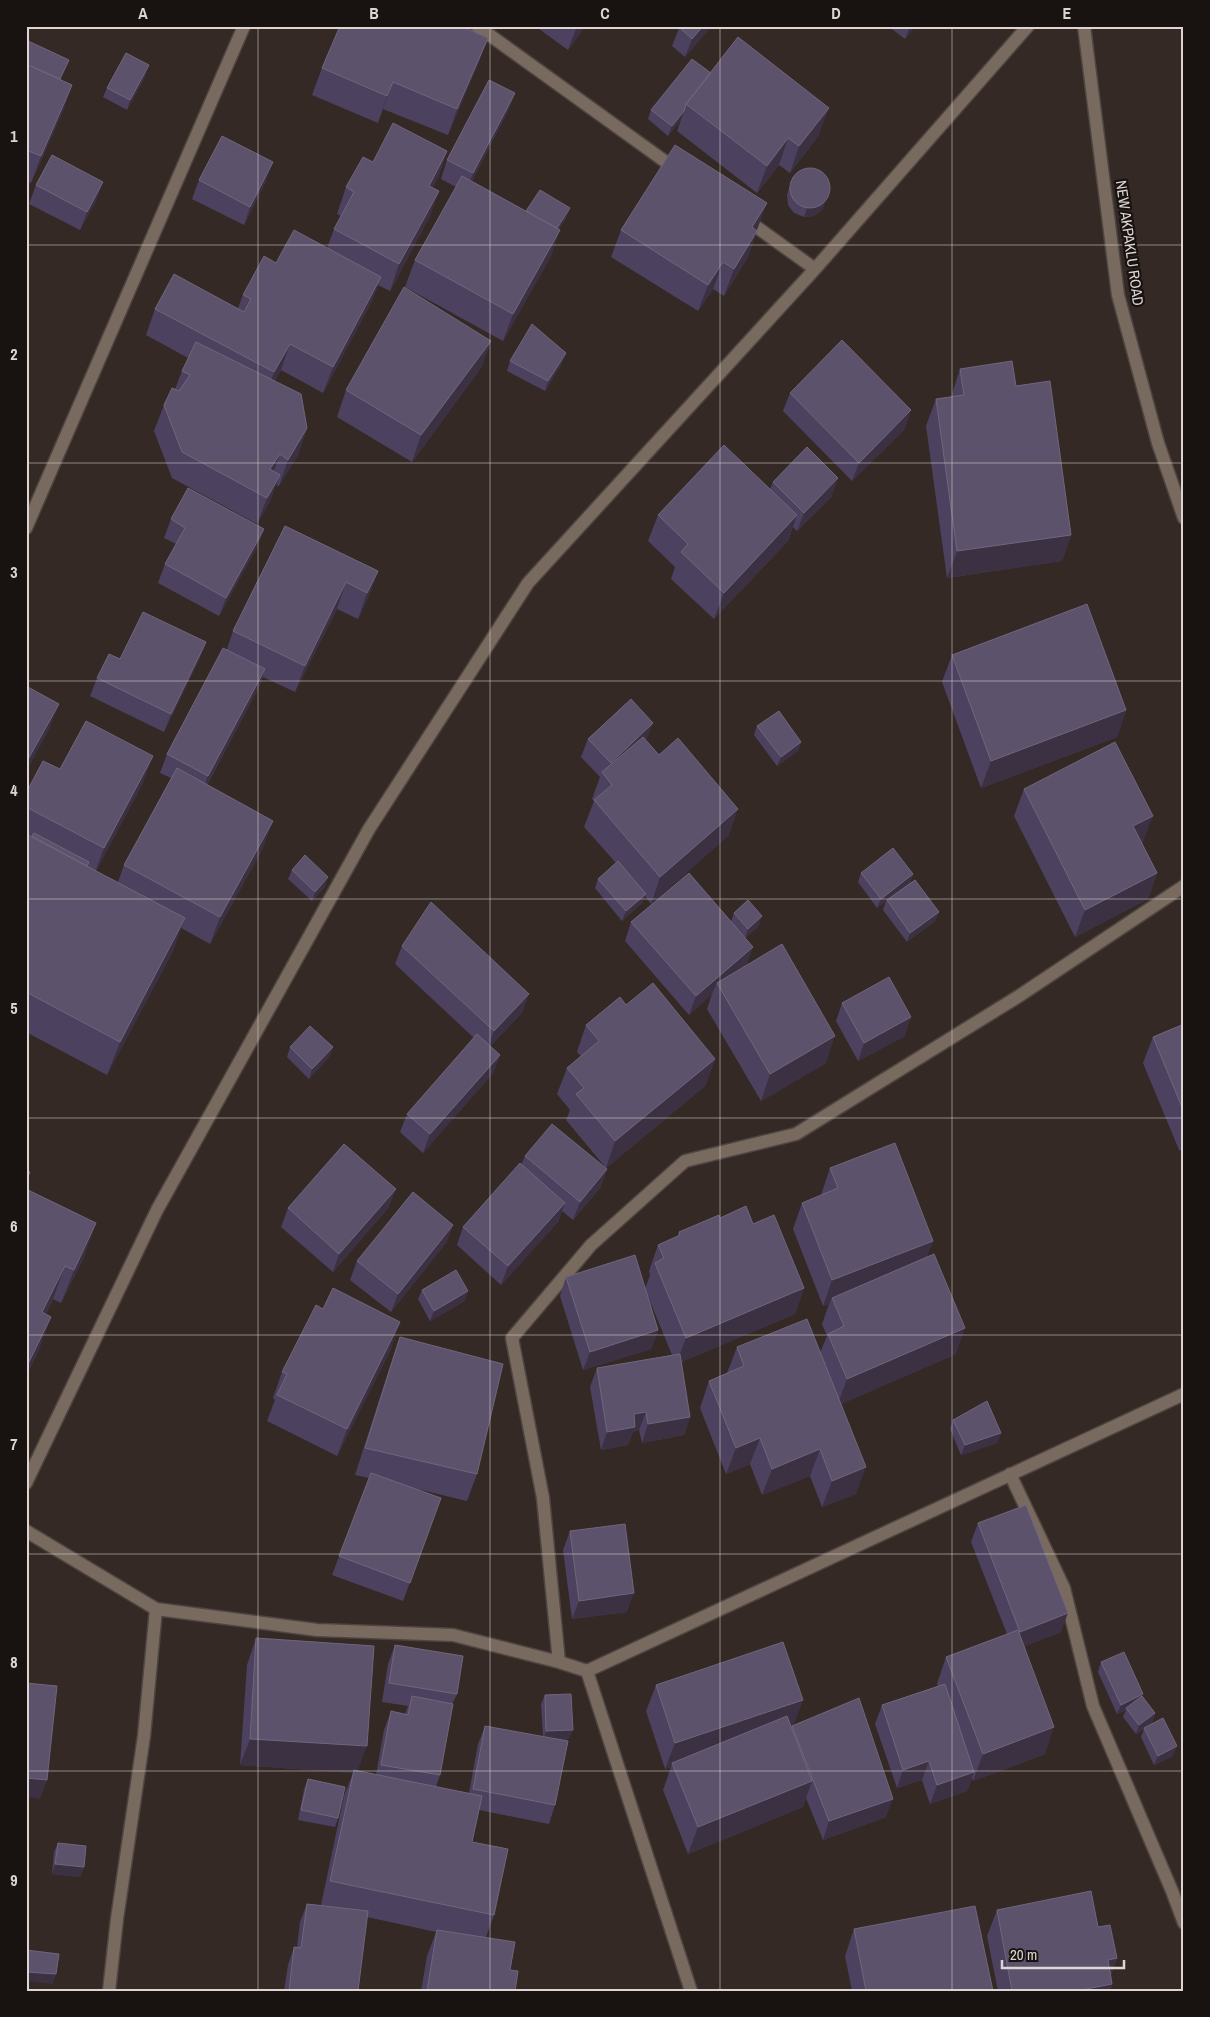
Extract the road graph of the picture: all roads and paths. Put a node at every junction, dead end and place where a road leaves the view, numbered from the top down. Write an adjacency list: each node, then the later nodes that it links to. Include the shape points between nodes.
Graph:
1 (244, 26): 9 (street)
2 (477, 26): 5 (street)
3 (1028, 26): 7 (street)
4 (1084, 26): 8 (street, NEW AKPAKLU ROAD, via 1118,295 1158,443)
5 (686, 176)
6 (734, 211): 7 (street)
7 (815, 269): 13 (street, via 528,583 364,838 158,1210)
8 (1184, 518)
9 (26, 528)
10 (1184, 886): 16 (street, via 1019,996 796,1134 685,1161 591,1245 512,1338 543,1498)
11 (1184, 1394): 12 (street)
12 (1010, 1474): 17 (street); 18 (street, via 1064,1588 1093,1706)
13 (26, 1483)
14 (26, 1531): 15 (street)
15 (156, 1609): 16 (street, via 317,1630 452,1635); 19 (street, via 144,1736)
16 (559, 1662): 17 (street)
17 (587, 1671): 20 (street)
18 (1184, 1923)
19 (109, 1991)
20 (691, 1991)

